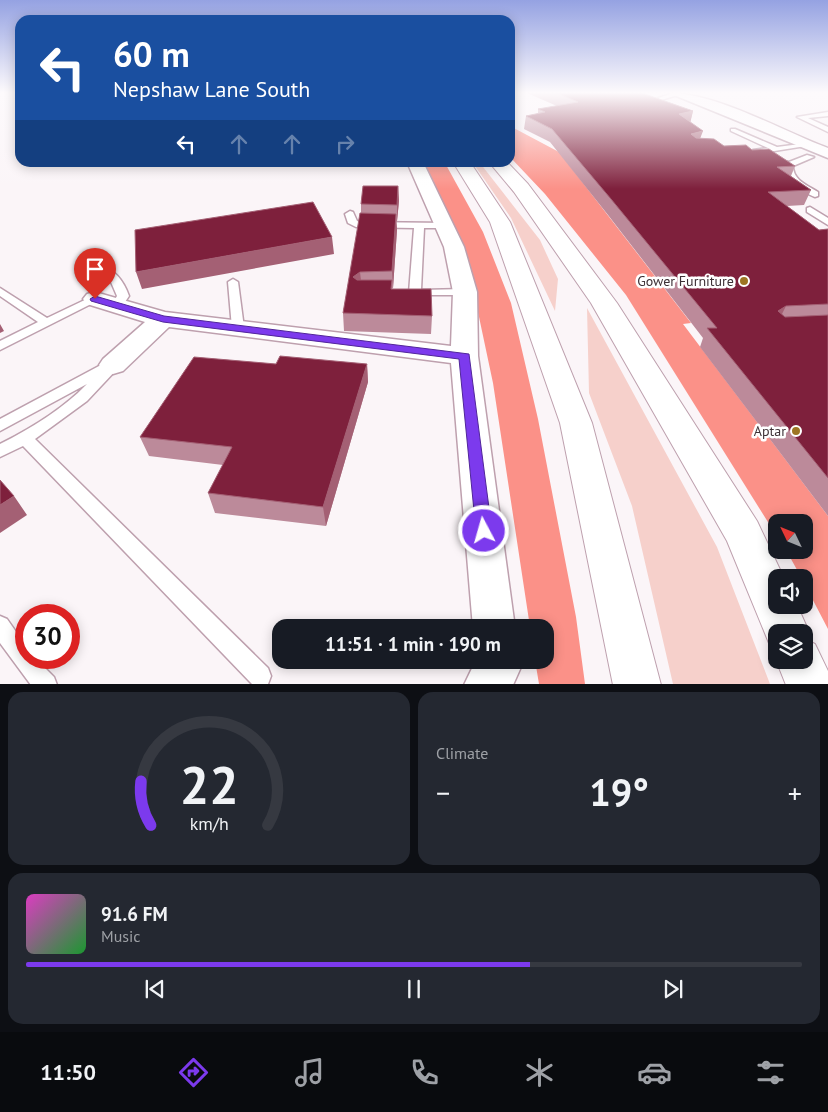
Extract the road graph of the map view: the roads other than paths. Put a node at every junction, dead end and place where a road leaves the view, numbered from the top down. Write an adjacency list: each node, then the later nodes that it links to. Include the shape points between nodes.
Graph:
1 (762, 125): 4 (street)
2 (733, 130): 3 (lane)
3 (778, 150): 4 (lane); 6 (lane, via 755,152)
4 (809, 151): 5 (street); 6 (lane)
5 (828, 153)
6 (789, 165): 10 (lane, via 789,173 795,181)
7 (417, 167): 13 (street)
8 (464, 167): 37 (highway, via 500,222 576,423)
9 (502, 167): 30 (highway, via 521,188 604,303 743,533)
10 (815, 194)
11 (810, 210): 14 (lane)
12 (350, 214): 13 (lane, via 353,223 359,225)
13 (434, 220): 18 (street, via 454,246); 18 (lane, via 411,293)
14 (828, 222)
15 (101, 269): 19 (lane, via 114,276 123,296)
16 (233, 282): 22 (lane)
17 (0, 291): 21 (lane)
18 (465, 292): 24 (street)
19 (106, 302): 20 (street); 21 (lane)
20 (163, 319): 22 (street); 25 (street)
21 (47, 323): 23 (lane)
22 (238, 328): 24 (street)
23 (0, 346)
24 (464, 356): 29 (street)
25 (113, 365): 26 (lane); 27 (lane, via 82,398)
26 (0, 426)
27 (24, 438): 28 (lane); 34 (lane)
28 (0, 451)
29 (493, 619)
30 (783, 624)
31 (0, 626): 35 (lane, via 26,663)
32 (497, 669): 36 (street)
33 (803, 669): 38 (highway)
34 (260, 676)
35 (46, 684)
36 (486, 684)
37 (637, 684)
38 (810, 684)

